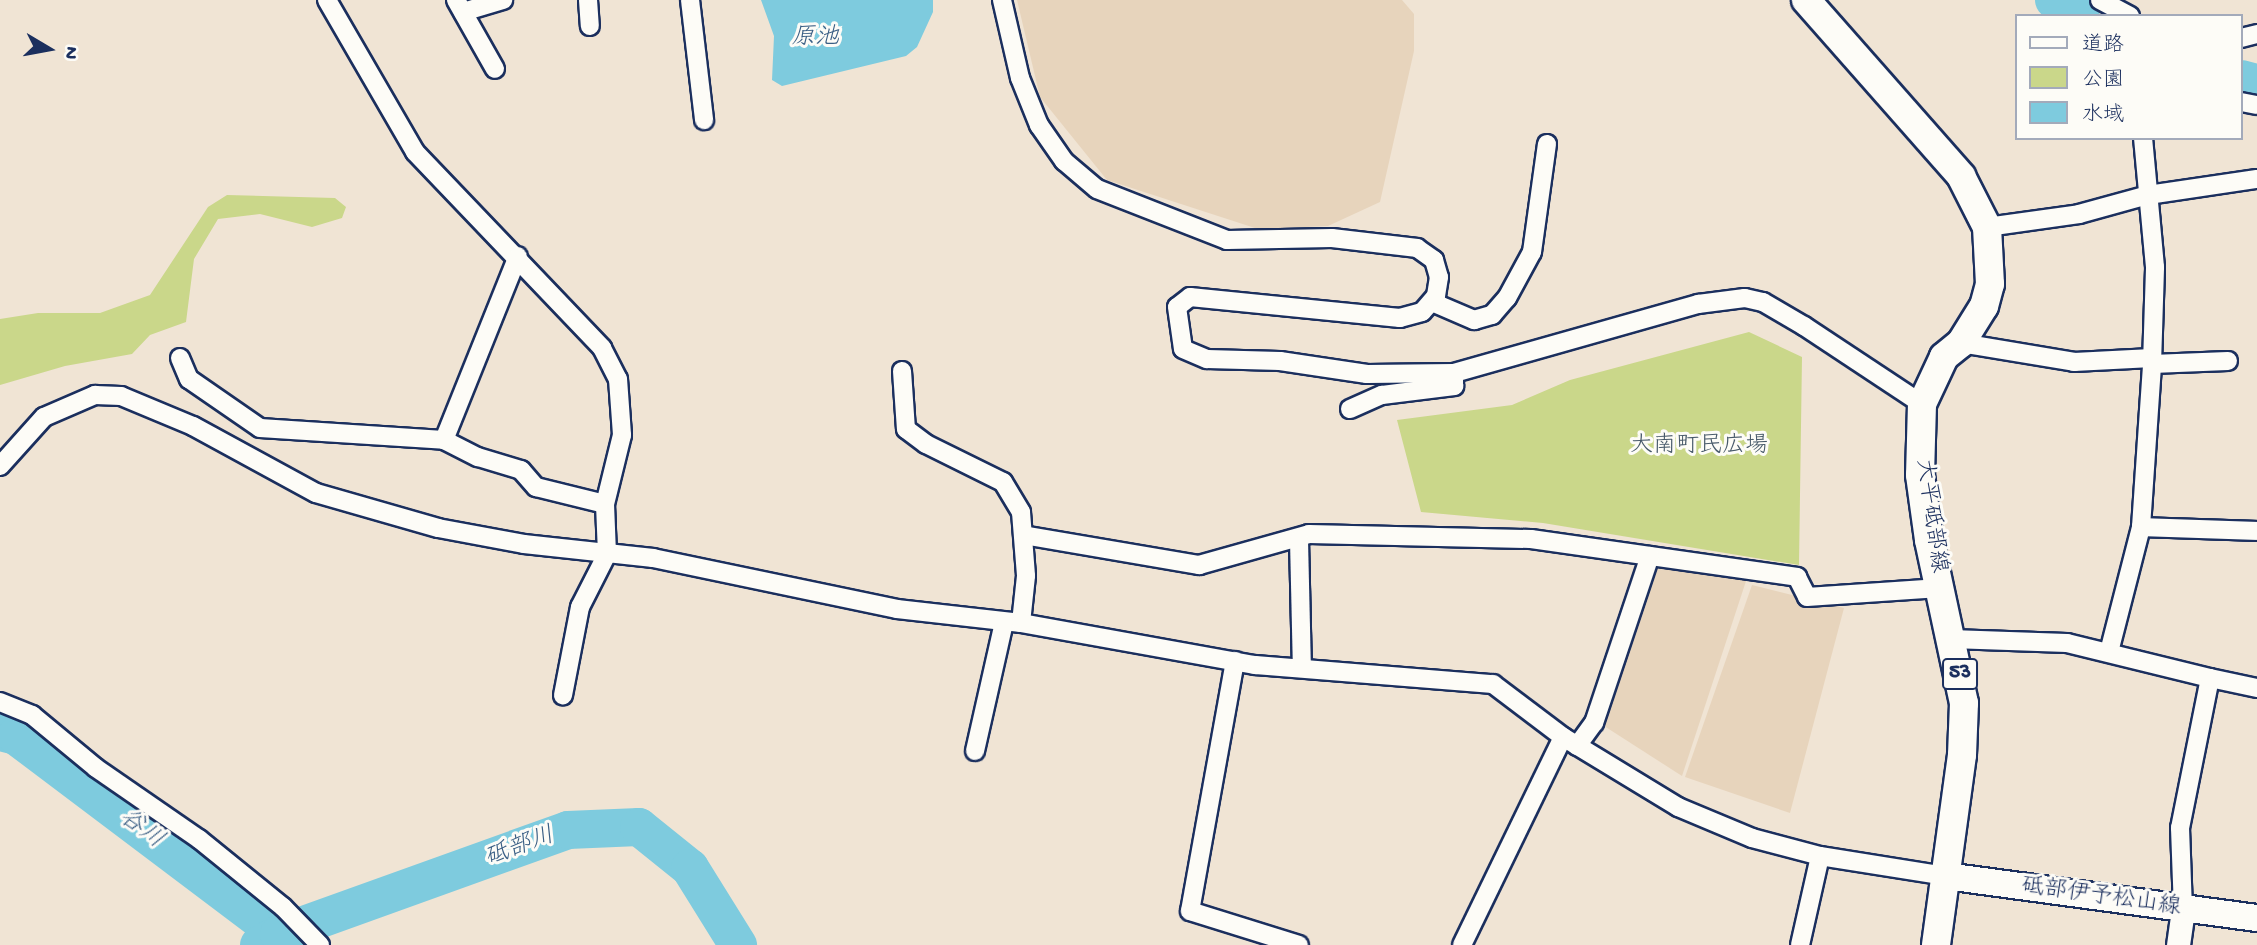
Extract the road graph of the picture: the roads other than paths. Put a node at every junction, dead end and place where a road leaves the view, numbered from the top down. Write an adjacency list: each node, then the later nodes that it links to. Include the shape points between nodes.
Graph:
1 (327, 0): 18 (street, via 415,152)
2 (503, 0): 8 (street)
3 (588, 0): 10 (street)
4 (690, 0): 12 (street)
5 (1002, 0): 19 (street, via 1030,104 1078,176 1097,189 1227,240 1332,237 1417,248 1434,260 1439,277)
6 (1806, 0): 17 (main road, 大平砥部線 / 53, via 1961,176)
7 (2101, 0): 9 (street)
8 (460, 6): 11 (street)
9 (2126, 14)
10 (590, 26)
11 (495, 69)
12 (704, 120)
13 (2143, 140): 16 (street)
14 (1547, 144): 19 (street, via 1532,251 1507,298 1492,315 1474,320)
15 (2257, 178): 16 (street)
16 (2148, 195): 17 (street, via 2078,214); 22 (street, via 2155,267)
17 (1987, 227): 20 (main road, 大平砥部線 / 53, via 1990,284 1984,306)
18 (518, 256): 28 (street); 30 (street, via 601,348 618,379 622,435)
19 (1432, 302): 25 (street, via 1422,312 1401,317 1190,297 1177,307 1178,331 1183,349 1207,359 1280,360 1367,374)
20 (1961, 342): 22 (street, via 2074,362); 26 (main road, 大平砥部線 / 53, via 1944,357)
21 (180, 358): 28 (street, via 189,379 260,428)
22 (2152, 361): 23 (street); 31 (street)
23 (2228, 362)
24 (902, 371): 33 (street, via 906,429 926,444 1003,482 1021,512)
25 (1454, 373): 26 (street, via 1698,304 1745,298 1763,302 1794,320); 27 (street, via 1454,386 1382,395)
26 (1922, 404): 37 (main road, 大平砥部線 / 53, via 1920,475)
27 (1350, 409)
28 (444, 440): 30 (street, via 521,470 536,487)
29 (0, 466): 35 (street, via 44,416 95,395 121,396 193,426 316,493 438,528)
30 (605, 504): 35 (street)
31 (2141, 527): 32 (street); 40 (street)
32 (2257, 531)
33 (1023, 535): 34 (street, via 1199,565); 38 (street, via 1026,576)
34 (1299, 540): 36 (street, via 1309,534 1531,539); 42 (street)
35 (607, 554): 38 (street, via 653,558 897,609); 45 (street, via 580,607)
36 (1650, 556): 37 (street, via 1797,577 1807,597); 47 (street, via 1594,723)
37 (1940, 588): 39 (main road, 大平砥部線 / 53)
38 (1012, 623): 41 (street); 48 (street)
39 (1951, 639): 40 (street, via 2067,643); 50 (main road, 大平砥部線 / 53, via 1964,703)
40 (2109, 652): 43 (street)
41 (1235, 661): 42 (street); 53 (street, via 1190,911)
42 (1302, 668): 47 (street, via 1493,684)
43 (2210, 678): 44 (street); 51 (street, via 2180,828)
44 (2257, 688)
45 (563, 695)
46 (0, 702): 54 (street, via 32,715 96,768 199,839)
47 (1570, 742): 49 (street, via 1678,807 1752,838); 56 (street)
48 (975, 751)
49 (1820, 856): 50 (street); 57 (street)
50 (1946, 876): 51 (main road, 砥部伊予松山線); 58 (main road, 大平砥部線 / 53)
51 (2183, 909): 52 (main road, 砥部伊予松山線); 59 (street)
52 (2257, 918)
53 (1268, 940): 55 (street)
54 (320, 945)
55 (1299, 945)
56 (1462, 945)
57 (1800, 945)
58 (1936, 945)
59 (2178, 945)

